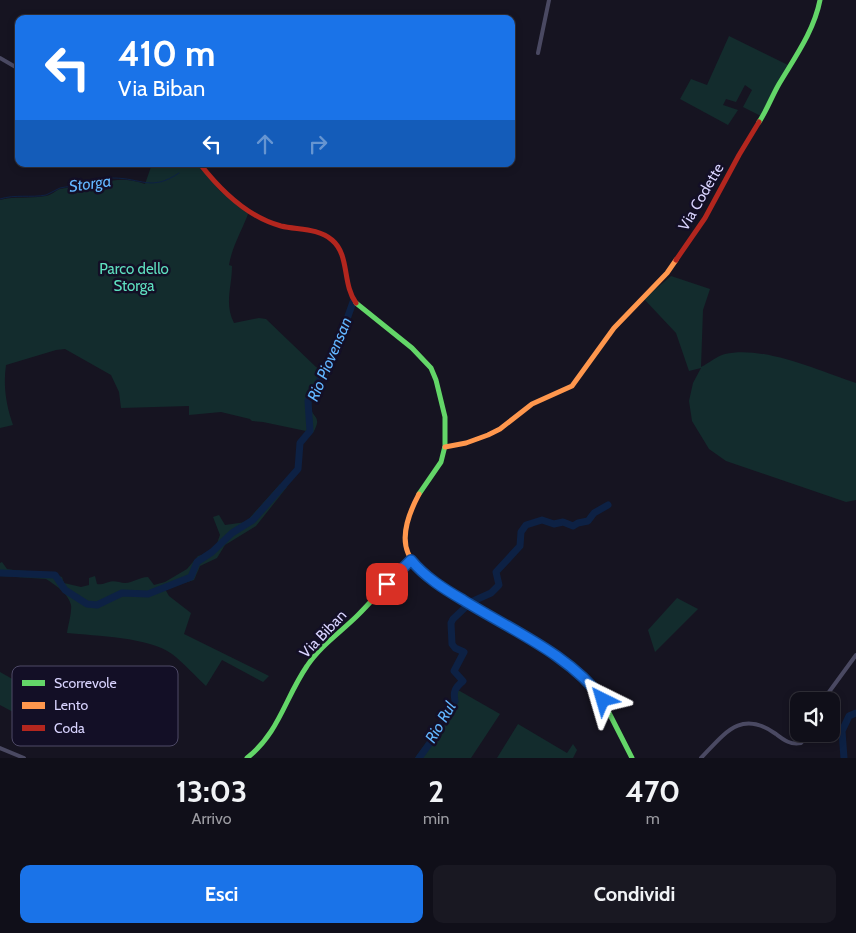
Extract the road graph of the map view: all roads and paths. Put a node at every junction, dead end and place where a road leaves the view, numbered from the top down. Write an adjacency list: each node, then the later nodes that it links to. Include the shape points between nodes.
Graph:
1 (549, 0): 3 (street)
2 (820, 0): 7 (street, Via Codette, via 810,31 694,235 667,273 614,328 572,386 532,404 488,435)
3 (538, 53)
4 (0, 58): 5 (street)
5 (15, 67)
6 (202, 167): 7 (street, via 225,193 265,220 317,232 333,241 342,254 348,291 356,303 421,356 431,368 445,415)
7 (445, 447): 8 (street, via 444,457 421,491 408,522 406,542)
8 (411, 560): 14 (street, Via Biban, via 316,656 264,743); 15 (street, via 434,581 540,646 584,678 603,700)
9 (856, 655): 10 (street)
10 (828, 692)
11 (802, 742): 16 (street, via 792,744 762,725 745,723 733,727)
12 (0, 748): 13 (street)
13 (24, 758)
14 (248, 758)
15 (632, 758)
16 (701, 758)

